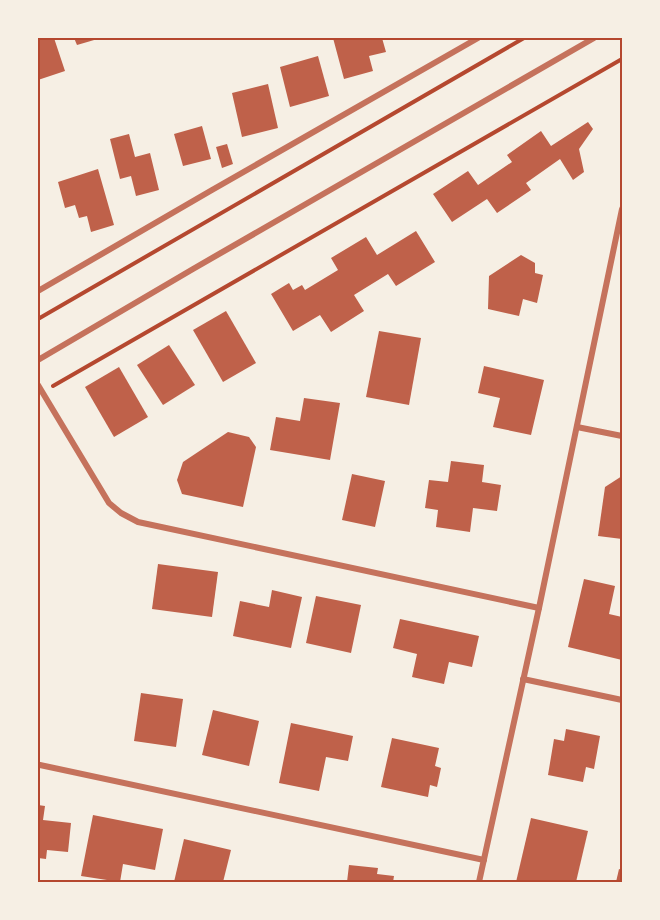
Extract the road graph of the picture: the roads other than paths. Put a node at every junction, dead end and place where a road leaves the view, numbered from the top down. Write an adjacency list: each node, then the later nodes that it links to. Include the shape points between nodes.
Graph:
1 (478, 38): 4 (street)
2 (594, 38): 5 (street)
3 (622, 208): 7 (street)
4 (38, 291)
5 (38, 360)
6 (38, 386): 9 (street, via 109,503 138,522)
7 (577, 427): 8 (street); 9 (street)
8 (622, 436)
9 (539, 609): 10 (street)
10 (523, 679): 11 (street); 13 (street)
11 (622, 700)
12 (40, 765): 13 (street)
13 (484, 860): 14 (street)
14 (479, 882)

